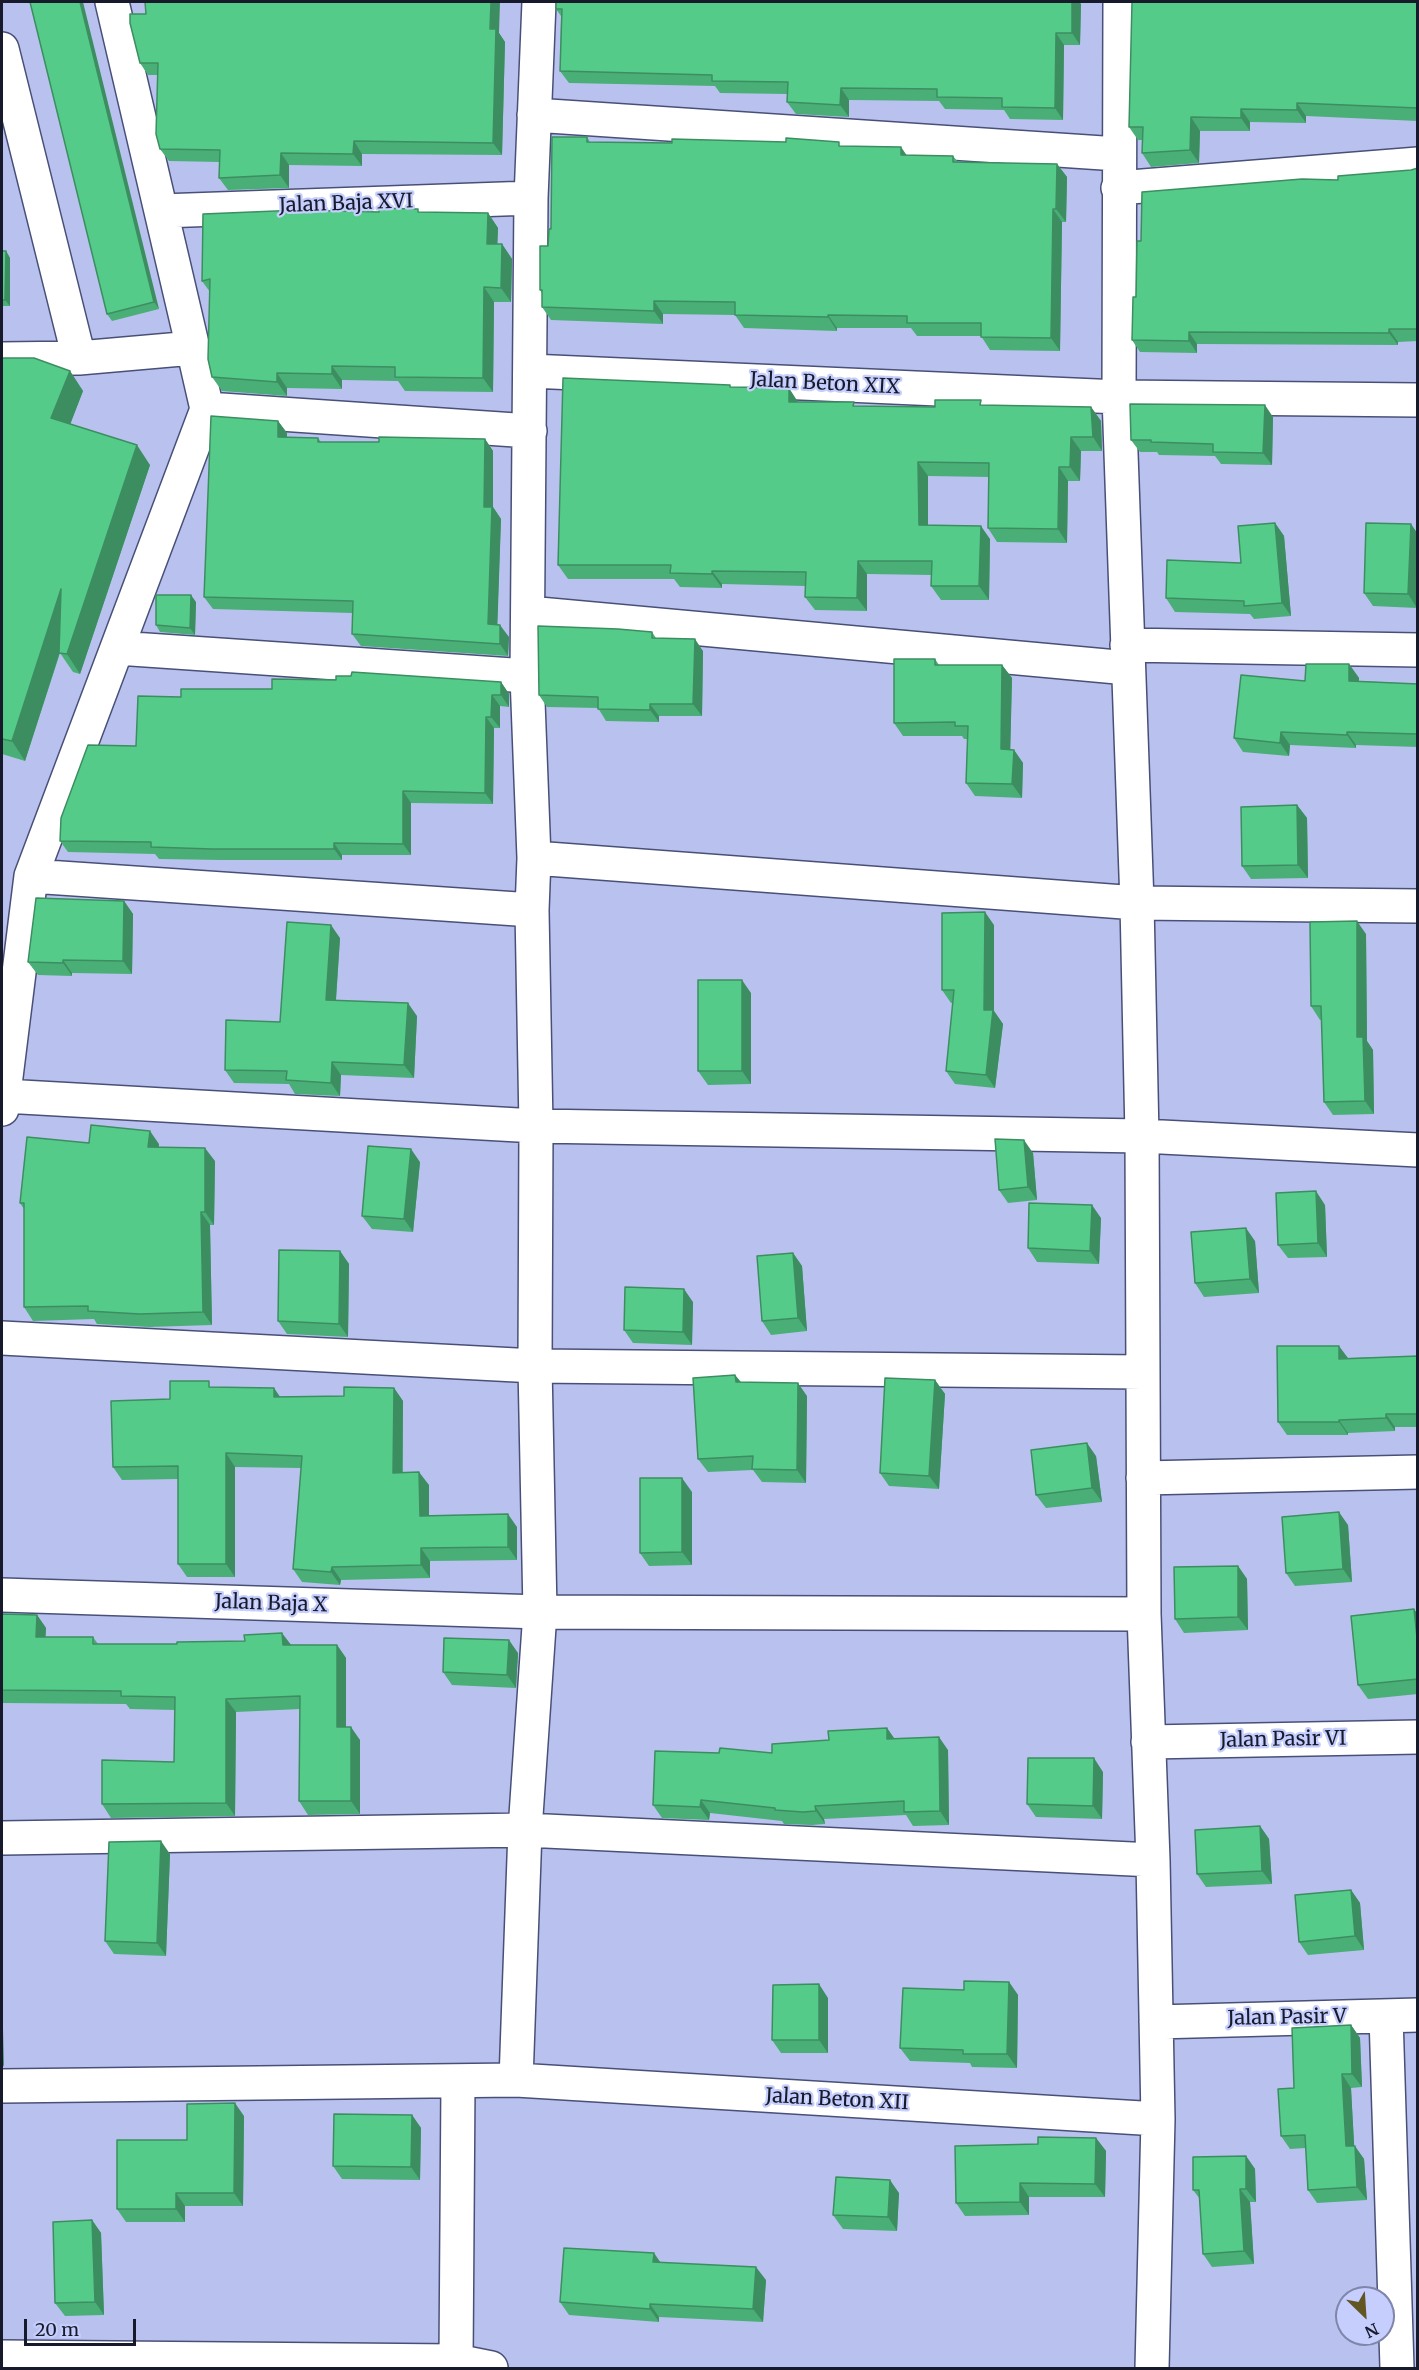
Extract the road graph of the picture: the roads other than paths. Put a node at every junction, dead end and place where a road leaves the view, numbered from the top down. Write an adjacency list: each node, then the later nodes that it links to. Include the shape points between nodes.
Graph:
1 (117, 2): 11 (street)
2 (539, 2): 5 (street)
3 (1120, 2): 6 (street)
4 (2, 49): 7 (street)
5 (534, 115): 6 (street); 10 (street)
6 (1118, 154): 9 (street)
7 (15, 158): 13 (street)
8 (1418, 164): 9 (street)
9 (1118, 188): 16 (street)
10 (531, 198): 11 (street, Jalan Baja XVI); 15 (street)
11 (161, 211): 12 (street)
12 (193, 348): 13 (street); 18 (street)
13 (79, 357): 14 (street)
14 (2, 359)
15 (530, 371): 16 (street, Jalan Beton XIX); 19 (street)
16 (1119, 397): 17 (street, Jalan Beton XIX); 23 (street)
17 (1418, 400)
18 (207, 409): 19 (street); 21 (street)
19 (530, 431): 20 (street)
20 (528, 613): 23 (street); 24 (street)
21 (117, 648): 24 (street); 26 (street)
22 (1418, 651): 23 (street)
23 (1127, 656): 27 (street)
24 (527, 676): 25 (street)
25 (534, 858): 27 (street); 29 (street)
26 (31, 876): 29 (street); 30 (street)
27 (1137, 903): 28 (street); 32 (street)
28 (1418, 906)
29 (532, 910): 31 (street)
30 (3, 1102): 31 (street)
31 (536, 1126): 32 (street); 35 (street)
32 (1142, 1136): 33 (street); 36 (street)
33 (1418, 1150)
34 (2, 1338): 35 (street)
35 (535, 1366): 36 (street); 40 (street)
36 (1142, 1372): 38 (street)
37 (1418, 1472): 38 (street)
38 (1143, 1478): 41 (street)
39 (2, 1595): 40 (street, Jalan Baja X)
40 (540, 1612): 41 (street, Jalan Baja X); 44 (street)
41 (1144, 1614): 43 (street)
42 (1418, 1737): 43 (street, Jalan Pasir VI)
43 (1148, 1742): 46 (street)
44 (525, 1830): 45 (street); 46 (street); 50 (street)
45 (2, 1838)
46 (1152, 1860): 49 (street)
47 (1418, 2015): 48 (street, Jalan Pasir V)
48 (1386, 2016): 49 (street, Jalan Pasir V); 58 (street)
49 (1156, 2022): 53 (street)
50 (516, 2080): 51 (street, Jalan Beton XII); 53 (street, Jalan Beton XII)
51 (458, 2082): 52 (street, Jalan Beton XII); 55 (street)
52 (2, 2086)
53 (1158, 2120): 57 (street)
54 (2, 2357): 55 (street)
55 (456, 2361): 56 (street)
56 (491, 2368)
57 (1152, 2368)
58 (1398, 2368)

